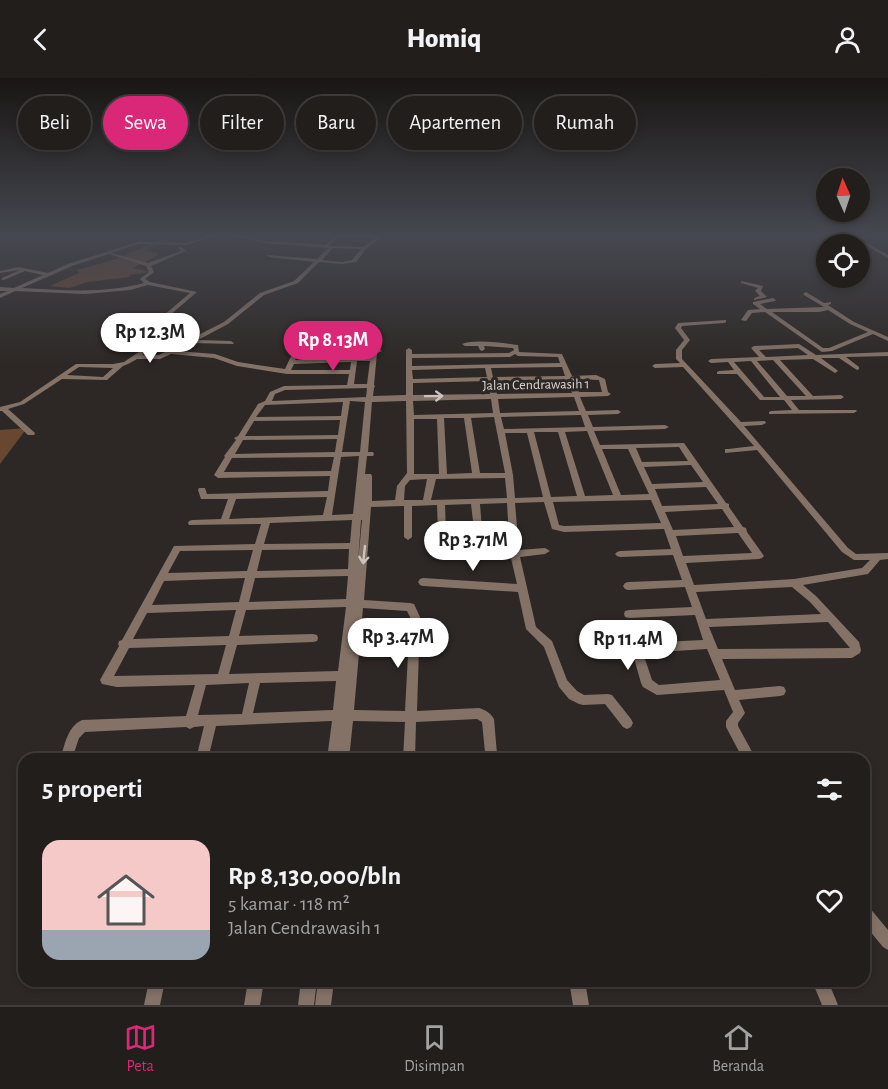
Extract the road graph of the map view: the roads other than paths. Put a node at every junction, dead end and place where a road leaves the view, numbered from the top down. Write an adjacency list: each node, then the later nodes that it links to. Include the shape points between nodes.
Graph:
1 (43, 277): 7 (street)
2 (144, 277): 5 (street, via 142,279)
3 (301, 277): 18 (street, via 262,294 226,323)
4 (743, 282): 11 (street, via 761,288 758,291 763,297)
5 (148, 283): 7 (street, via 85,292); 31 (street, via 194,292 160,321 160,325 175,328 172,332)
6 (0, 289): 7 (street)
7 (17, 290): 9 (street)
8 (806, 294): 12 (street)
9 (0, 296)
10 (773, 300): 11 (street)
11 (755, 303): 13 (street)
12 (828, 306): 13 (street); 16 (street)
13 (769, 313): 14 (street, via 750,311); 16 (street, via 824,350)
14 (744, 320)
15 (724, 321): 43 (street, via 680,324 678,328 687,340 679,350)
16 (873, 332): 17 (street)
17 (888, 339)
18 (190, 341): 19 (street); 24 (street)
19 (231, 343)
20 (465, 344): 21 (street)
21 (481, 344): 25 (street, via 514,345); 28 (street)
22 (357, 347): 23 (street); 23 (street, via 355,339 317,337 310,338); 36 (street)
23 (304, 348): 39 (street, via 296,351)
24 (172, 351): 31 (street, via 153,358); 50 (street)
25 (514, 354): 28 (street); 42 (street, via 558,354); 44 (street)
26 (888, 354): 30 (street)
27 (460, 355): 28 (street); 46 (street); 48 (street, via 409,353)
28 (483, 355)
29 (817, 356): 30 (street); 32 (street); 35 (street, via 799,346 754,348); 51 (street)
30 (840, 356): 49 (street)
31 (138, 357): 41 (street)
32 (775, 358): 35 (street); 64 (street)
33 (373, 359): 36 (street); 61 (street); 68 (street, via 374,351 379,351)
34 (752, 359): 35 (street); 37 (street); 67 (street)
35 (764, 359)
36 (355, 360): 39 (street); 52 (street)
37 (729, 360): 38 (street); 53 (street)
38 (711, 361)
39 (291, 362): 50 (street)
40 (100, 364): 41 (street); 55 (street, via 78,365); 57 (street)
41 (120, 365): 57 (street, via 110,378)
42 (565, 365): 44 (street); 56 (street)
43 (683, 365): 45 (street); 83 (street)
44 (509, 366): 47 (street)
45 (655, 366)
46 (462, 367): 47 (street); 48 (street)
47 (488, 367): 58 (street)
48 (409, 368): 59 (street)
49 (857, 368)
50 (287, 371): 52 (street)
51 (835, 371)
52 (353, 372): 60 (street)
53 (739, 372): 54 (street); 67 (street, via 761,398)
54 (719, 373)
55 (59, 377): 57 (street); 71 (street, via 22,403)
56 (570, 378): 58 (street); 62 (street); 62 (street, Jalan Cendrawasih 1, via 599,378 606,392)
57 (82, 380)
58 (490, 380): 59 (street); 63 (street)
59 (410, 381): 66 (street)
60 (350, 386): 61 (street); 70 (street, via 284,388 272,393)
61 (372, 386): 68 (street)
62 (577, 395): 63 (street, Jalan Cendrawasih 1); 73 (street)
63 (494, 396): 66 (street, Jalan Cendrawasih 1); 78 (street)
64 (811, 397): 65 (street); 67 (street)
65 (840, 397)
66 (411, 398): 68 (street, Jalan Cendrawasih 1); 80 (street)
67 (786, 399): 75 (street)
68 (371, 400): 69 (street, Jalan Cendrawasih 1); 99 (street)
69 (347, 401): 70 (street, Jalan Cendrawasih 1); 81 (street)
70 (268, 403): 82 (street, via 260,405)
71 (2, 408): 90 (street)
72 (854, 411): 75 (street)
73 (584, 412): 74 (street); 78 (street); 87 (street)
74 (618, 412)
75 (797, 412): 76 (street)
76 (771, 413)
77 (467, 415): 78 (street); 79 (street); 106 (street)
78 (497, 415): 88 (street)
79 (440, 416): 80 (street); 109 (street)
80 (412, 417): 107 (street)
81 (344, 418): 82 (street); 91 (street)
82 (251, 420): 92 (street)
83 (739, 423): 84 (street); 96 (street)
84 (762, 423)
85 (665, 427): 87 (street)
86 (561, 430): 87 (street); 89 (street); 116 (street)
87 (591, 430): 95 (street)
88 (500, 431): 89 (street); 105 (street)
89 (530, 431): 118 (street)
90 (31, 433)
91 (340, 437): 93 (street); 98 (street)
92 (238, 438): 93 (street); 101 (street)
93 (303, 438): 100 (street)
94 (631, 446): 95 (street); 102 (street, via 681,445); 103 (street)
95 (598, 447): 117 (street)
96 (759, 448): 97 (street); 144 (street, via 845,550 854,557)
97 (728, 451)
98 (337, 454): 99 (street); 100 (street); 104 (street)
99 (368, 454): 124 (street)
100 (300, 455): 101 (street)
101 (228, 456): 104 (street, via 220,476)
102 (693, 463): 103 (street); 110 (street)
103 (639, 465): 111 (street)
104 (334, 473): 113 (street)
105 (509, 475): 106 (street); 120 (street)
106 (476, 476): 109 (street)
107 (410, 477): 108 (street); 123 (street, via 401,486)
108 (432, 477): 109 (street); 121 (street)
109 (443, 477)
110 (709, 484): 111 (street); 125 (street)
111 (649, 487): 115 (street)
112 (202, 490): 114 (street, via 204,497)
113 (330, 494): 114 (street); 128 (street)
114 (233, 496): 130 (street)
115 (653, 497): 117 (street); 126 (street)
116 (582, 498): 117 (street); 118 (street)
117 (618, 498)
118 (547, 499): 120 (street); 132 (street, via 553,524 559,529)
119 (475, 501): 120 (street); 122 (street); 133 (street)
120 (511, 501): 140 (street)
121 (426, 502): 122 (street); 123 (street)
122 (441, 502): 135 (street)
123 (403, 503): 124 (street); 136 (street)
124 (364, 504): 127 (street)
125 (726, 506): 126 (street); 134 (street)
126 (658, 508): 132 (street)
127 (363, 517): 128 (street); 138 (street); 153 (street, one-way to 153)
128 (327, 519): 129 (street)
129 (266, 520): 130 (street); 137 (street)
130 (224, 522): 131 (street)
131 (192, 523)
132 (668, 529): 134 (street); 142 (street)
133 (478, 530)
134 (743, 530): 142 (street, via 759,556)
135 (442, 533)
136 (408, 537)
137 (260, 546): 138 (street); 146 (street); 147 (street, via 177,548)
138 (354, 546): 145 (street)
139 (545, 551): 140 (street)
140 (515, 554): 152 (street)
141 (620, 554): 142 (street)
142 (678, 556): 151 (street)
143 (888, 556): 144 (street)
144 (876, 559): 149 (street, via 865,571)
145 (353, 572): 146 (street); 153 (street)
146 (252, 574): 147 (street); 154 (street)
147 (163, 577): 155 (street)
148 (423, 582): 152 (street)
149 (794, 584): 151 (street); 158 (street)
150 (628, 586): 151 (street)
151 (690, 586): 156 (street)
152 (522, 588): 175 (street, via 531,628 548,644 566,688 583,700 608,699)
153 (356, 604): 154 (street); 164 (street); 170 (street); 171 (street, via 406,606 414,611)
154 (244, 605): 155 (street); 161 (street)
155 (144, 609): 162 (street)
156 (699, 611): 157 (street); 159 (street)
157 (629, 614)
158 (831, 618): 159 (street); 163 (street, via 855,645 852,653)
159 (703, 623): 163 (street)
160 (313, 638): 161 (street)
161 (234, 641): 162 (street); 167 (street)
162 (123, 644): 166 (street, via 108,682)
163 (712, 649): 168 (street); 168 (street, via 637,651 647,683 657,690)
164 (341, 676): 165 (street); 170 (street)
165 (256, 678): 167 (street); 172 (street)
166 (202, 680): 167 (street); 174 (street)
167 (222, 680)
168 (728, 690): 169 (street); 182 (street, via 739,713 732,727)
169 (780, 691)
170 (342, 715): 171 (street); 172 (street); 178 (street); 179 (street)
171 (411, 717): 180 (street); 181 (street, via 484,714 488,719)
172 (246, 720): 173 (street)
173 (212, 722): 174 (street); 177 (street)
174 (190, 723): 176 (street, via 82,726)
175 (627, 723)
176 (68, 753)
177 (204, 753)
178 (334, 753)
179 (343, 753)
180 (410, 753)
181 (491, 753)
182 (747, 753)
183 (870, 920): 184 (street)
184 (888, 942)
185 (156, 987): 191 (street)
186 (255, 987): 192 (street)
187 (308, 987): 193 (street)
188 (325, 987): 194 (street)
189 (578, 987): 195 (street)
190 (822, 987): 196 (street)
191 (152, 1005)
192 (252, 1005)
193 (306, 1005)
194 (323, 1005)
195 (581, 1005)
196 (830, 1005)

